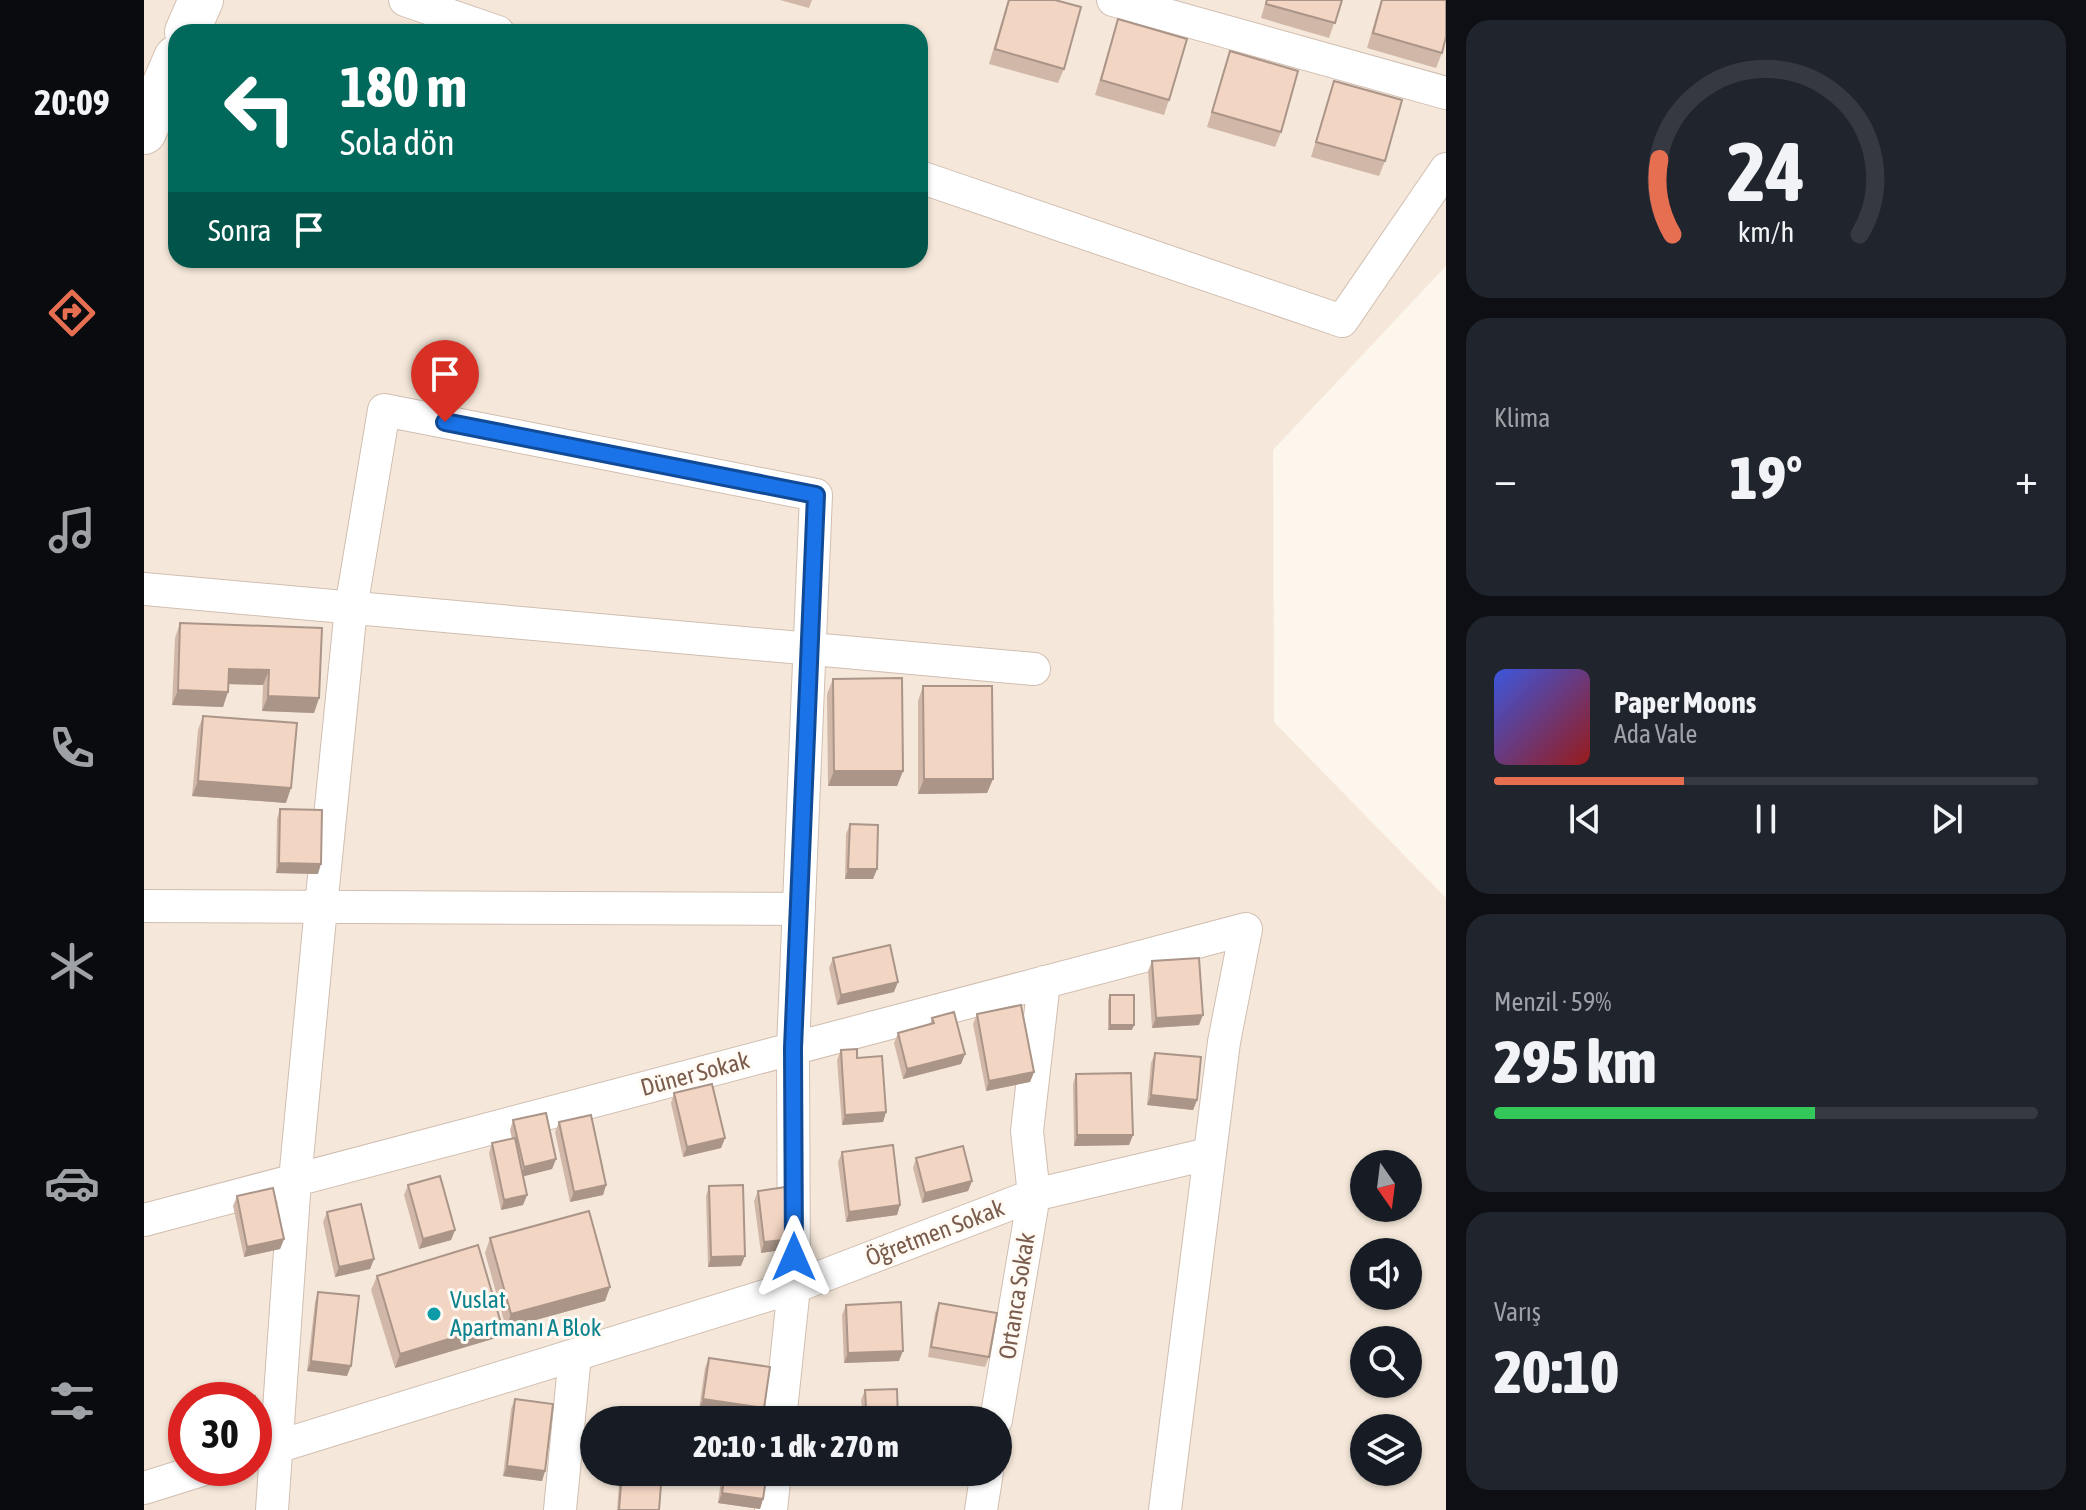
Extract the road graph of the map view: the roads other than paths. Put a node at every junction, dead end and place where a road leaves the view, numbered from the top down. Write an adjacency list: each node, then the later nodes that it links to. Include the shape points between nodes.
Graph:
1 (201, 0): 4 (street)
2 (405, 0): 5 (street)
3 (1113, 0): 7 (street)
4 (190, 24)
5 (475, 24)
6 (168, 76): 8 (street)
7 (1446, 93)
8 (144, 132)
9 (1446, 169): 10 (street, via 1342,321)
10 (928, 180)
11 (144, 589): 12 (street)
12 (351, 608): 13 (street); 13 (street, via 384,410 816,495); 16 (street)
13 (807, 649): 14 (street); 17 (street)
14 (1034, 669)
15 (144, 906): 16 (street)
16 (321, 907): 17 (street); 21 (street)
17 (799, 909): 19 (street)
18 (1044, 982): 19 (street, Düner Sokak); 20 (street, Düner Sokak, via 1246,929); 22 (street, Ortanca Sokak, via 1027,1131)
19 (793, 1048): 21 (street, Düner Sokak); 24 (street)
20 (1208, 1154): 22 (street, Öğretmen Sokak); 39 (street)
21 (295, 1180): 23 (street, Düner Sokak); 26 (street)
22 (1034, 1195): 24 (street, Öğretmen Sokak); 28 (street, Ortanca Sokak)
23 (144, 1220)
24 (794, 1287): 25 (street, Öğretmen Sokak); 27 (street)
25 (575, 1355): 29 (street, Öğretmen Sokak); 36 (street)
26 (272, 1402)
27 (781, 1406)
28 (998, 1406)
29 (272, 1448)
30 (168, 1480): 34 (street)
31 (270, 1486): 35 (street)
32 (774, 1486): 37 (street)
33 (985, 1486): 38 (street)
34 (144, 1488)
35 (272, 1510)
36 (560, 1510)
37 (771, 1510)
38 (981, 1510)
39 (1165, 1510)

